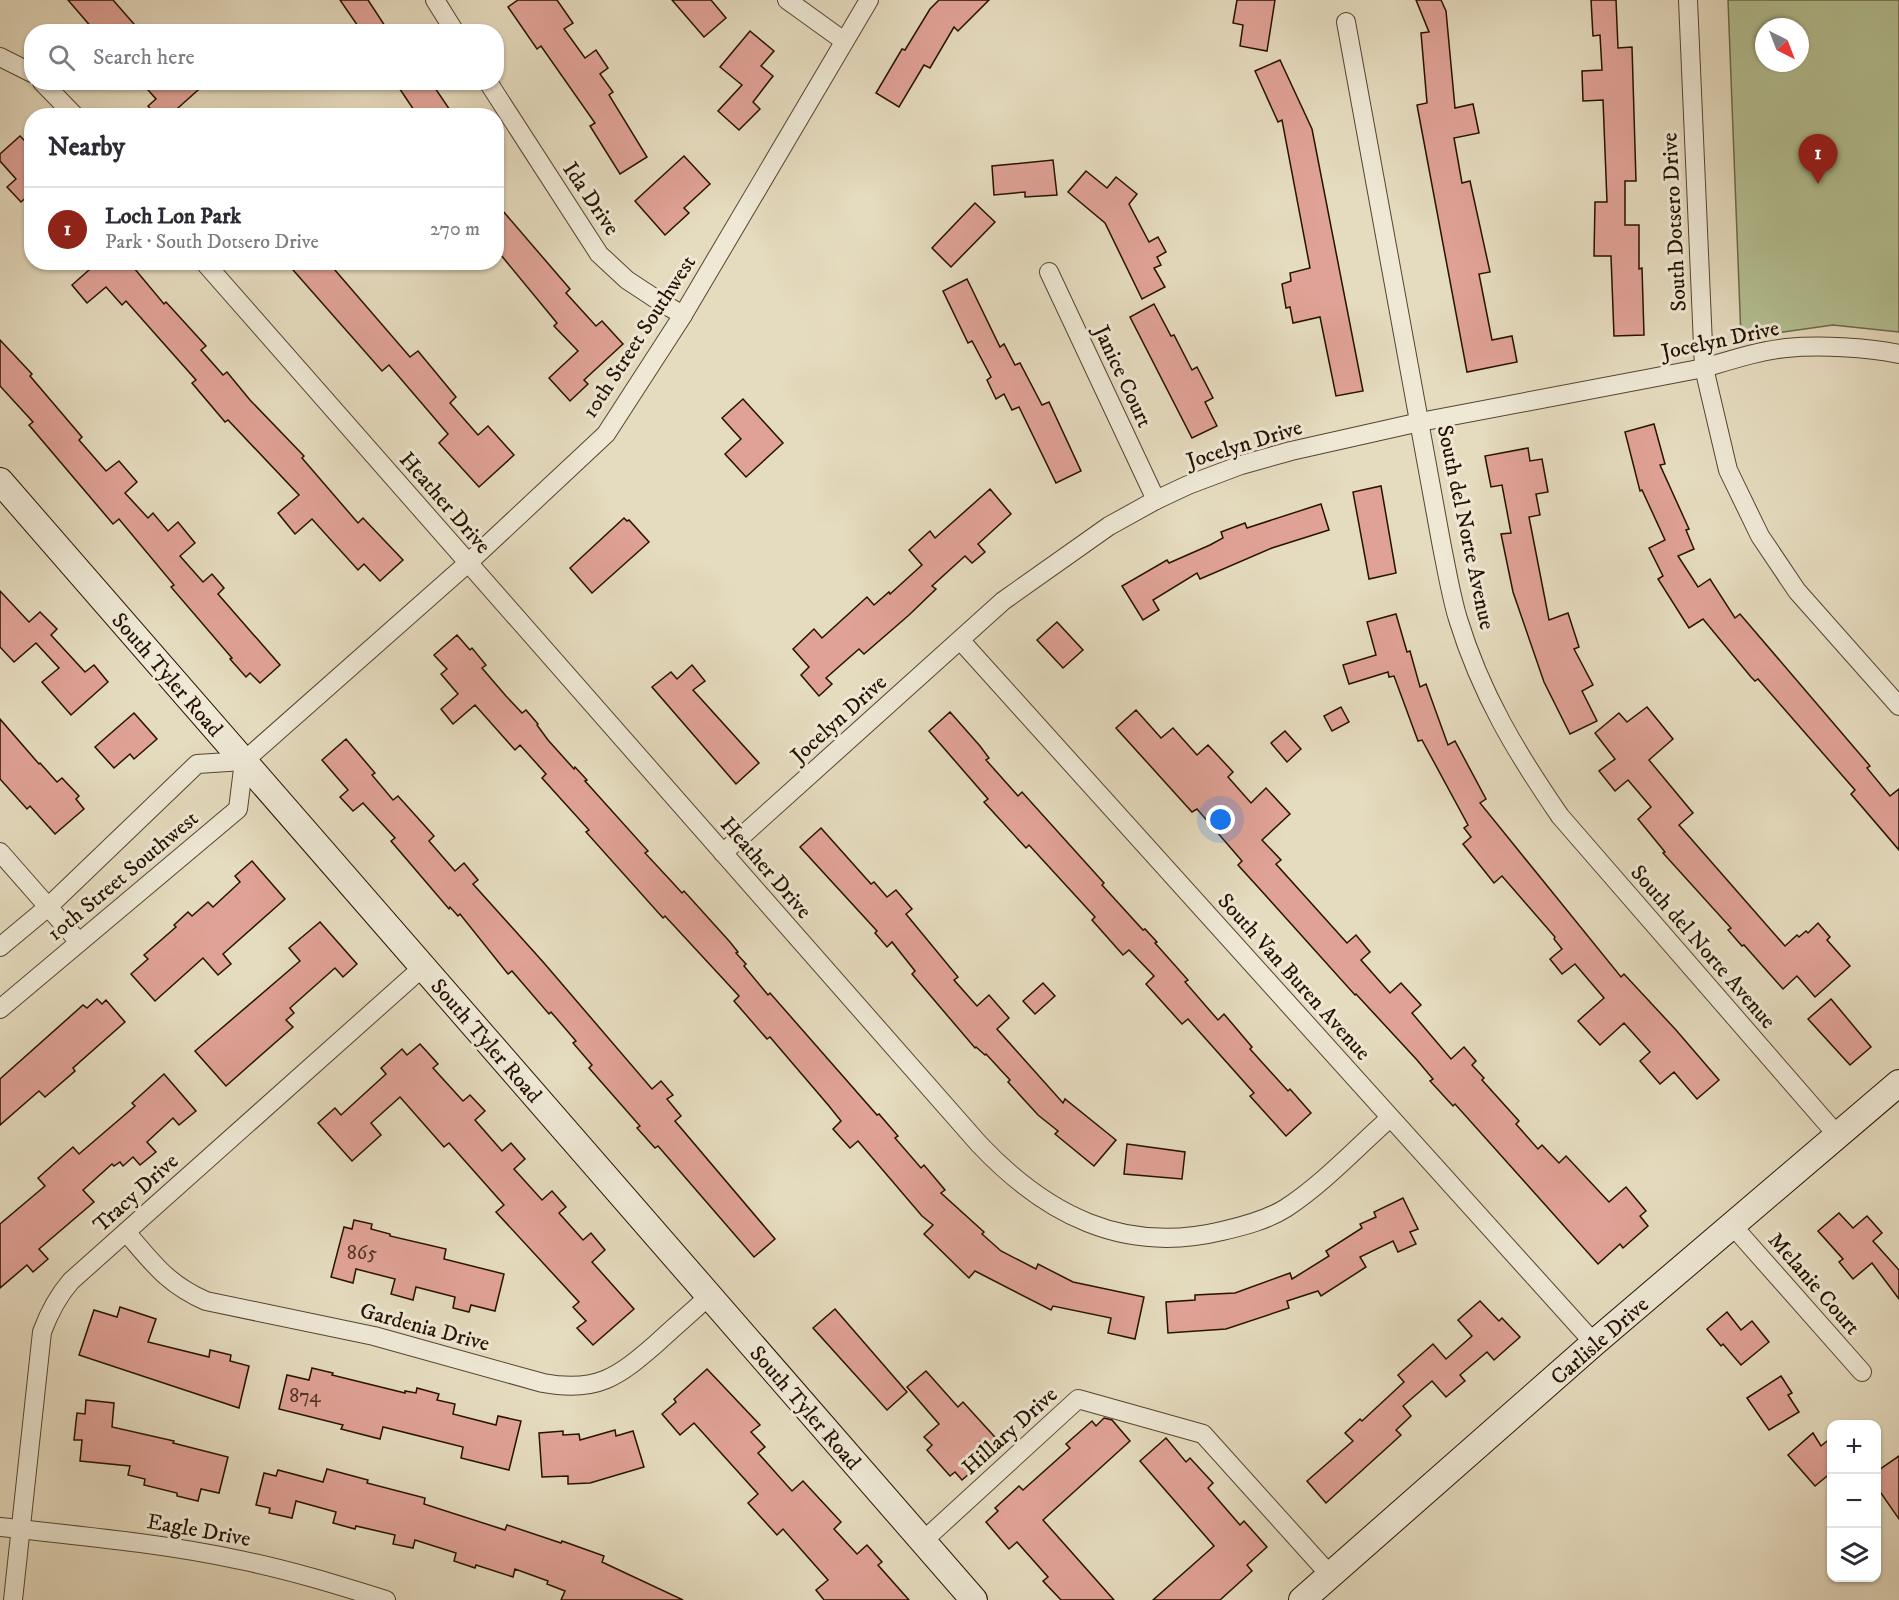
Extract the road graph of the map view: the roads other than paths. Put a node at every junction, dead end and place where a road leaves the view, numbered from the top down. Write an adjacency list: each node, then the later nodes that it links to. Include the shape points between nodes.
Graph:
1 (435, 0): 6 (street)
2 (787, 0): 7 (street)
3 (869, 0): 7 (street, 10th Street Southwest)
4 (1688, 0): 17 (street, South Dotsero Drive)
5 (1346, 22): 18 (street, South del Norte Avenue)
6 (450, 24)
7 (844, 41): 15 (street, 10th Street Southwest)
8 (0, 57): 9 (street)
9 (24, 68)
10 (50, 90): 12 (street)
11 (493, 90): 15 (street, Ida Drive, via 600,254 627,280)
12 (67, 108)
13 (211, 270): 21 (street, Heather Drive)
14 (1049, 272): 20 (street, Janice Court)
15 (683, 315): 21 (street, 10th Street Southwest, via 606,434)
16 (1899, 354): 17 (street, Jocelyn Drive, via 1843,348 1786,348)
17 (1704, 368): 18 (street, Jocelyn Drive); 23 (street, South Dotsero Drive, via 1728,471 1760,536 1797,591)
18 (1420, 422): 20 (street, Jocelyn Drive, via 1241,465); 34 (street, South del Norte Avenue, via 1458,619 1499,721 1523,763 1560,816)
19 (0, 481): 24 (street, South Tyler Road)
20 (1156, 500): 22 (street, Jocelyn Drive, via 1059,559 1003,601)
21 (468, 563): 24 (street, 10th Street Southwest); 26 (street, Heather Drive)
22 (961, 640): 26 (street, Jocelyn Drive); 33 (street, South Van Buren Avenue)
23 (1899, 706)
24 (244, 761): 27 (street, 10th Street Southwest, via 197,764); 28 (street, 10th Street Southwest, via 238,809); 30 (street, South Tyler Road)
25 (0, 852): 27 (street)
26 (723, 854): 33 (street, Heather Drive, via 1003,1170 1068,1215 1092,1225 1151,1238 1176,1239 1242,1226 1286,1208)
27 (48, 907): 28 (street); 29 (street, 10th Street Southwest)
28 (79, 942): 31 (street, 10th Street Southwest)
29 (0, 947)
30 (423, 967): 36 (street, Tracy Drive); 37 (street, South Tyler Road)
31 (0, 1009)
32 (1899, 1083): 34 (street, Carlisle Drive)
33 (1390, 1118): 38 (street, South Van Buren Avenue)
34 (1838, 1136): 35 (street, Carlisle Drive)
35 (1732, 1225): 38 (street, Carlisle Drive); 39 (street, Melanie Court)
36 (126, 1233): 37 (street, Gardenia Drive, via 167,1278 206,1301 374,1336 562,1386 586,1386 626,1370); 41 (street, Tracy Drive, via 71,1281 48,1314 42,1332)
37 (710, 1296): 42 (street, South Tyler Road)
38 (1594, 1343): 43 (street, Carlisle Drive)
39 (1862, 1372)
40 (0, 1527): 41 (street, Eagle Drive)
41 (21, 1530): 44 (street, Tracy Drive); 45 (street, Eagle Drive, via 158,1545 240,1560)
42 (923, 1541): 43 (street, Hillary Drive, via 1078,1399 1203,1434); 46 (street, South Tyler Road)
43 (1330, 1575): 47 (street, Carlisle Drive)
44 (13, 1600)
45 (386, 1600)
46 (974, 1600)
47 (1302, 1600)

